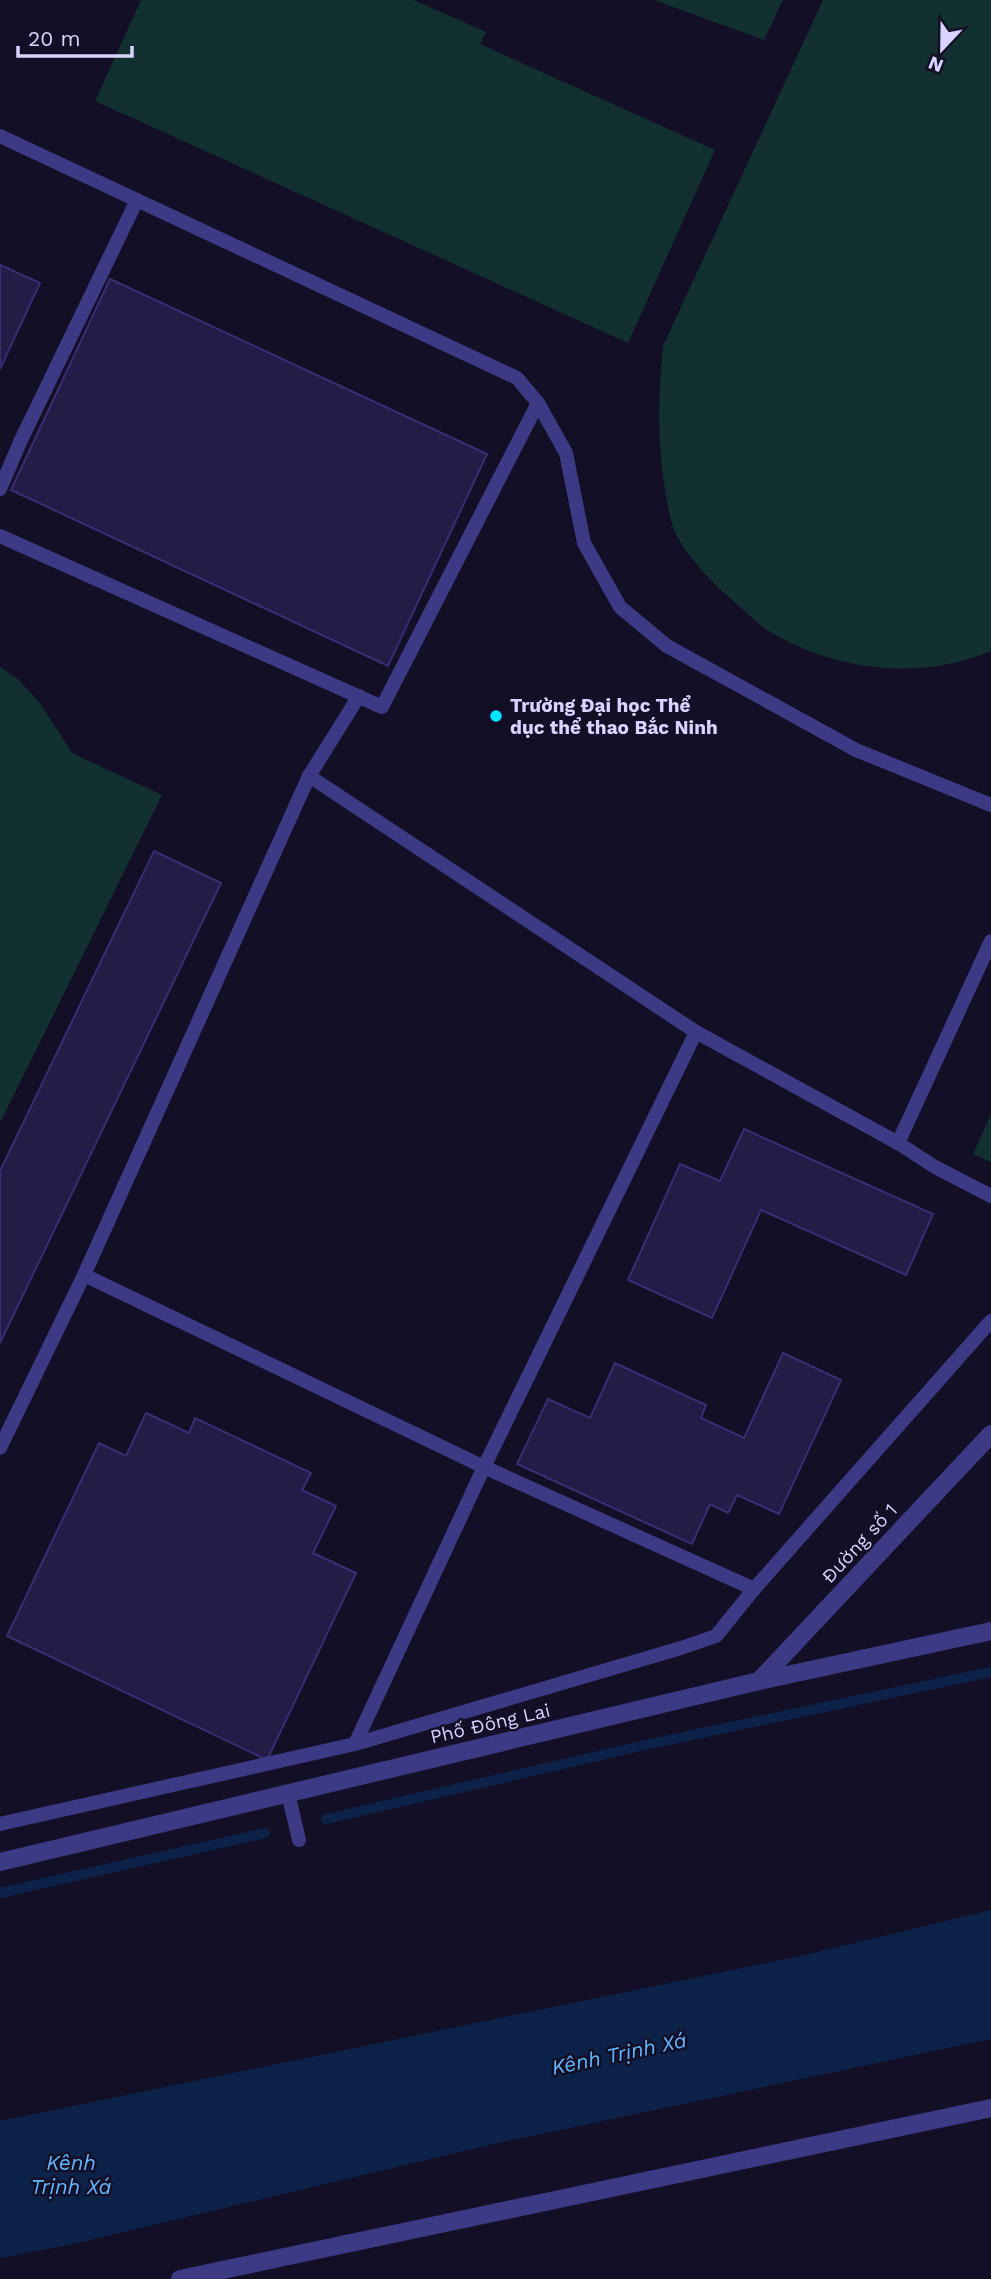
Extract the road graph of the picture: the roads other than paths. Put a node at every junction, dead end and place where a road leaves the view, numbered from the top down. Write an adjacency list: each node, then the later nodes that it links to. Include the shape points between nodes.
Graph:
1 (0, 136): 2 (lane)
2 (137, 200): 3 (lane, via 517,379); 4 (lane)
3 (538, 402): 6 (lane, via 382,707); 8 (lane, via 566,453 584,543 620,607 667,646 856,750)
4 (0, 489)
5 (0, 536): 6 (lane)
6 (359, 696): 7 (lane)
7 (309, 776): 10 (lane); 13 (lane)
8 (991, 805)
9 (991, 941): 11 (lane)
10 (696, 1032): 11 (lane); 17 (lane)
11 (898, 1143): 12 (lane)
12 (991, 1195)
13 (84, 1275): 16 (lane); 17 (lane)
14 (991, 1321): 18 (lane)
15 (991, 1434): 20 (street, Đường số 1)
16 (0, 1448)
17 (484, 1467): 18 (lane); 21 (lane)
18 (754, 1589): 21 (lane, via 716,1636)
19 (991, 1632): 20 (street, Phố Đông Lai)
20 (759, 1681): 22 (street, Phố Đông Lai)
21 (355, 1744): 23 (lane)
22 (288, 1793): 24 (lane); 25 (street, Phố Đông Lai)
23 (0, 1824)
24 (299, 1840)
25 (0, 1862)
26 (991, 2108): 27 (street)
27 (180, 2279)

